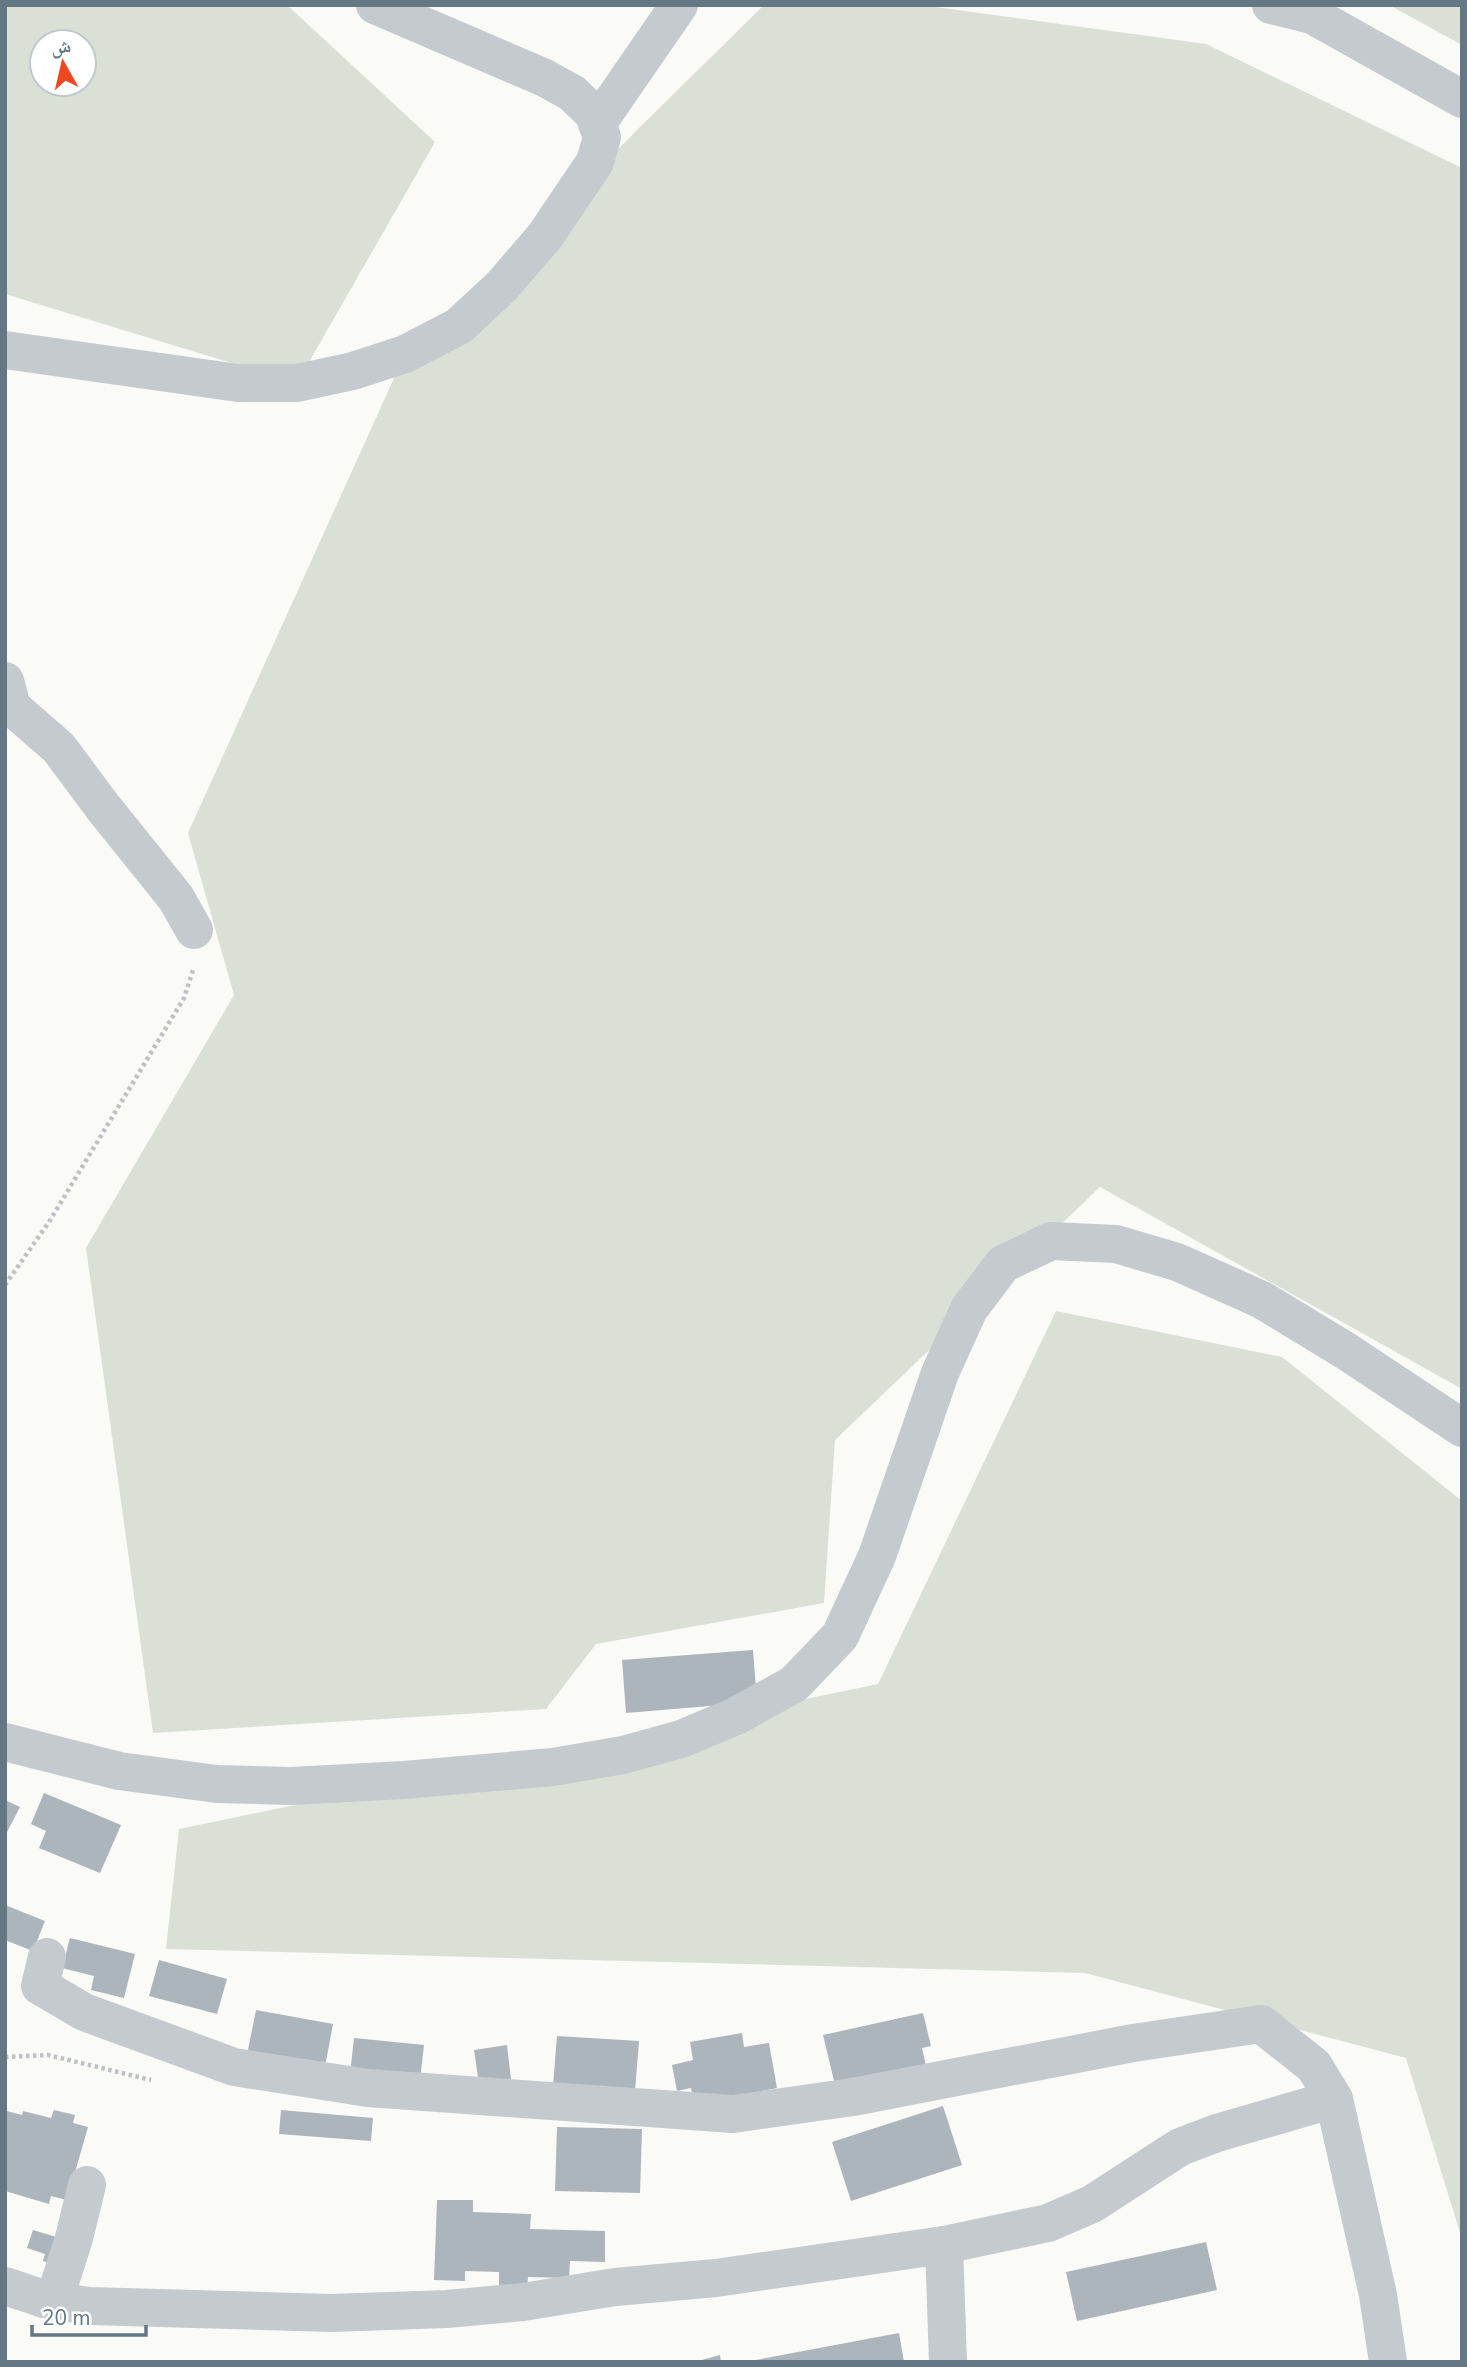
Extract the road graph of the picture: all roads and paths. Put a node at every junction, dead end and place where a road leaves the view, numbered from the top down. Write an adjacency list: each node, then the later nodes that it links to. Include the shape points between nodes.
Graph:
1 (375, 5): 5 (street, via 545,78 572,93 594,114)
2 (679, 5): 5 (street)
3 (1271, 5): 4 (street, via 1312,15)
4 (1462, 99)
5 (597, 124): 6 (street, via 602,137 595,162 545,236 502,286 458,326 405,354 298,383 237,383)
6 (5, 350)
7 (7, 702): 8 (street, via 59,748 176,898)
8 (194, 930): 9 (path, via 194,966 184,998)
9 (5, 1285)
10 (1462, 1428): 11 (street, via 1262,1300 1177,1262 1116,1244 1051,1241 1003,1265 970,1309 940,1373 877,1556 840,1636 794,1684 736,1716 670,1743 553,1767 290,1786 218,1784 119,1771)
11 (5, 1742)
12 (47, 1956): 13 (street, via 40,1986 84,2012 234,2067 368,2088 733,2114 1261,2024 1314,2066)
13 (1334, 2099): 15 (street, via 1180,2147 1092,2204 1048,2223); 19 (street, via 1378,2295)
14 (87, 2185): 17 (street)
15 (944, 2245): 17 (street, via 716,2278 447,2309 264,2312); 18 (street)
16 (5, 2286): 17 (street)
17 (54, 2301)
18 (948, 2362)
19 (1388, 2362)

